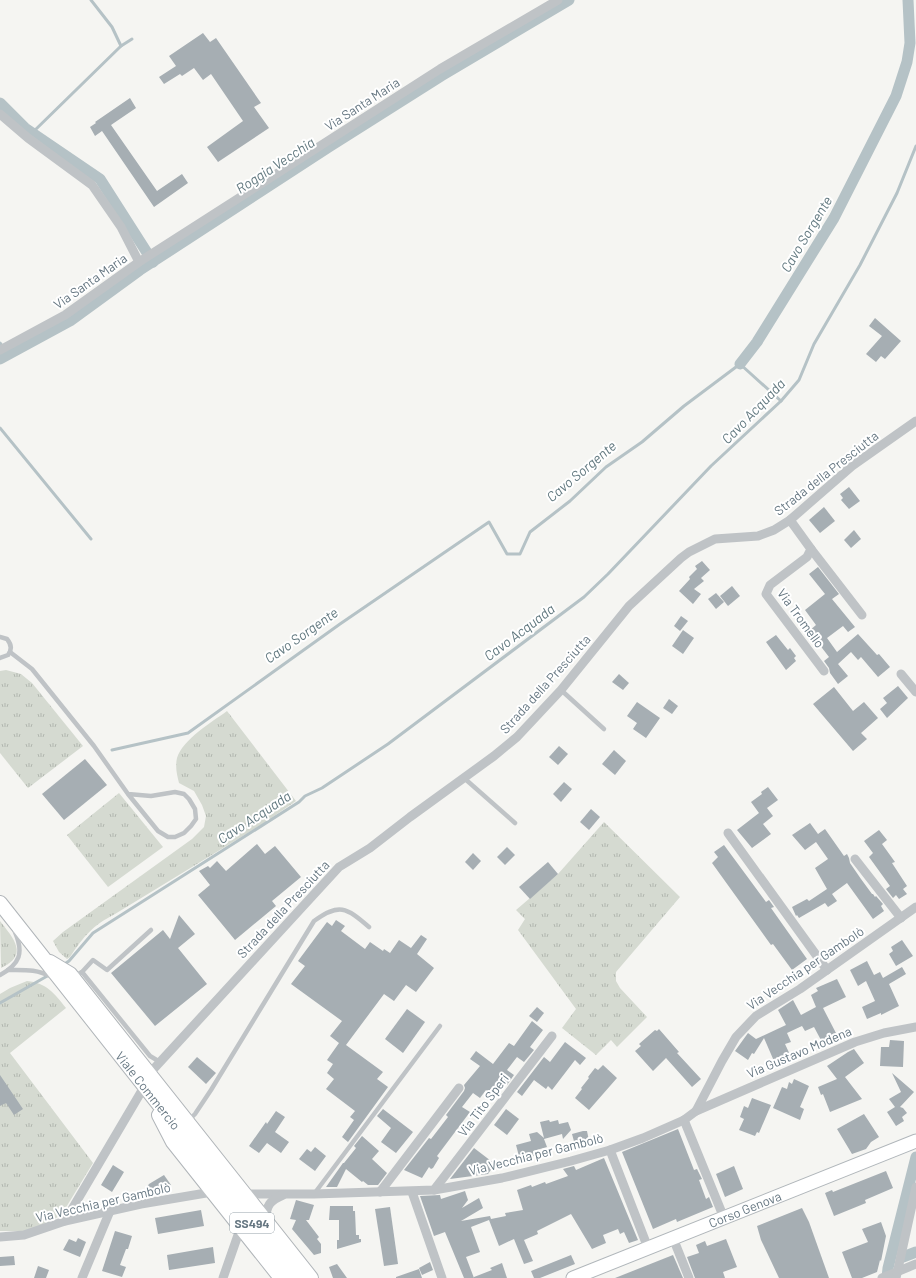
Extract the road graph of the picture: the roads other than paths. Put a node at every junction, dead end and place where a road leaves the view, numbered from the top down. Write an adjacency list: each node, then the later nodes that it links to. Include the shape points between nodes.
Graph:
1 (558, 0): 3 (street, Via Santa Maria, via 440,69)
2 (0, 114): 3 (street, via 92,185)
3 (145, 258): 4 (street, Via Santa Maria, via 65,315)
4 (4, 348)
5 (916, 421): 6 (street, Strada della Presciutta, via 852,466)
6 (790, 520): 7 (street); 14 (street, Strada della Presciutta, via 758,536 715,539 689,552 629,606)
7 (811, 549): 8 (street); 12 (street, Via Tromello, via 807,558 770,585 766,594)
8 (862, 615)
9 (0, 637): 10 (lane, via 9,642)
10 (10, 652): 11 (lane, via 4,658); 18 (lane, via 32,669 94,746)
11 (0, 658)
12 (824, 671)
13 (901, 674): 15 (street)
14 (561, 690): 16 (lane); 17 (street, Strada della Presciutta, via 517,737)
15 (916, 692)
16 (604, 728)
17 (464, 778): 19 (lane); 35 (street, Strada della Presciutta, via 370,848 340,867)
18 (128, 794): 18 (lane, via 184,794 195,809 196,819 184,833 168,837 158,831)
19 (515, 823)
20 (728, 833): 29 (street)
21 (855, 859): 24 (street)
22 (3, 907): 27 (main road, Viale Commercio / SS494); 28 (lane, via 21,948 19,958)
23 (916, 907): 24 (street, Via Vecchia per Gambolò)
24 (900, 918): 29 (street, Via Vecchia per Gambolò)
25 (369, 927): 40 (lane, via 356,915 340,909 327,912 314,921 211,1090 195,1114)
26 (151, 930): 31 (lane, via 107,970 93,960)
27 (46, 965): 28 (lane); 31 (main road, Viale Commercio / SS494)
28 (8, 970): 30 (lane)
29 (827, 970): 38 (street, Via Vecchia per Gambolò, via 756,1016 736,1037)
30 (1, 974)
31 (72, 976): 35 (lane, via 150,1056); 36 (main road, Viale Commercio / SS494)
32 (440, 1026): 50 (lane)
33 (916, 1027): 38 (street, Via Gustavo Modena, via 855,1042)
34 (552, 1036): 44 (street, Via Tito Speri)
35 (160, 1062): 36 (street, Strada della Presciutta)
36 (147, 1080): 40 (main road); 45 (main road, via 173,1142); 55 (street, Strada della Presciutta); 65 (main road, Viale Commercio / SS494)
37 (459, 1088): 46 (street)
38 (696, 1110): 39 (street, Via Vecchia per Gambolò)
39 (684, 1120): 42 (street, Via Vecchia per Gambolò); 53 (street)
40 (187, 1121): 48 (main road)
41 (916, 1142): 53 (main road, Corso Genova)
42 (610, 1150): 44 (street, Via Vecchia per Gambolò, via 502,1178); 59 (street)
43 (916, 1187): 52 (street)
44 (434, 1190): 47 (street, Via Vecchia per Gambolò)
45 (212, 1192): 51 (street, Via Vecchia per Gambolò); 64 (main road)
46 (380, 1192): 47 (street, Via Vecchia per Gambolò); 50 (street, Via Vecchia per Gambolò)
47 (412, 1192): 67 (street)
48 (244, 1194): 49 (street, Via Vecchia per Gambolò); 54 (main road)
49 (284, 1194): 50 (street, Via Vecchia per Gambolò); 54 (street, via 268,1205)
50 (314, 1194)
51 (110, 1211): 55 (street, Via Vecchia per Gambolò); 62 (street)
52 (913, 1215): 61 (street)
53 (724, 1218): 58 (main road, Corso Genova)
54 (265, 1220): 66 (main road)
55 (65, 1221): 57 (street, Via Vecchia per Gambolò, via 24,1235)
56 (238, 1235): 63 (street)
57 (0, 1237)
58 (673, 1238): 59 (main road, Corso Genova); 69 (street)
59 (648, 1248): 68 (main road, Corso Genova)
60 (916, 1264): 61 (street)
61 (895, 1275): 70 (street)
62 (82, 1278)
63 (222, 1278)
64 (281, 1278)
65 (296, 1278)
66 (311, 1278)
67 (442, 1278)
68 (573, 1278)
69 (689, 1278)
70 (882, 1278)

